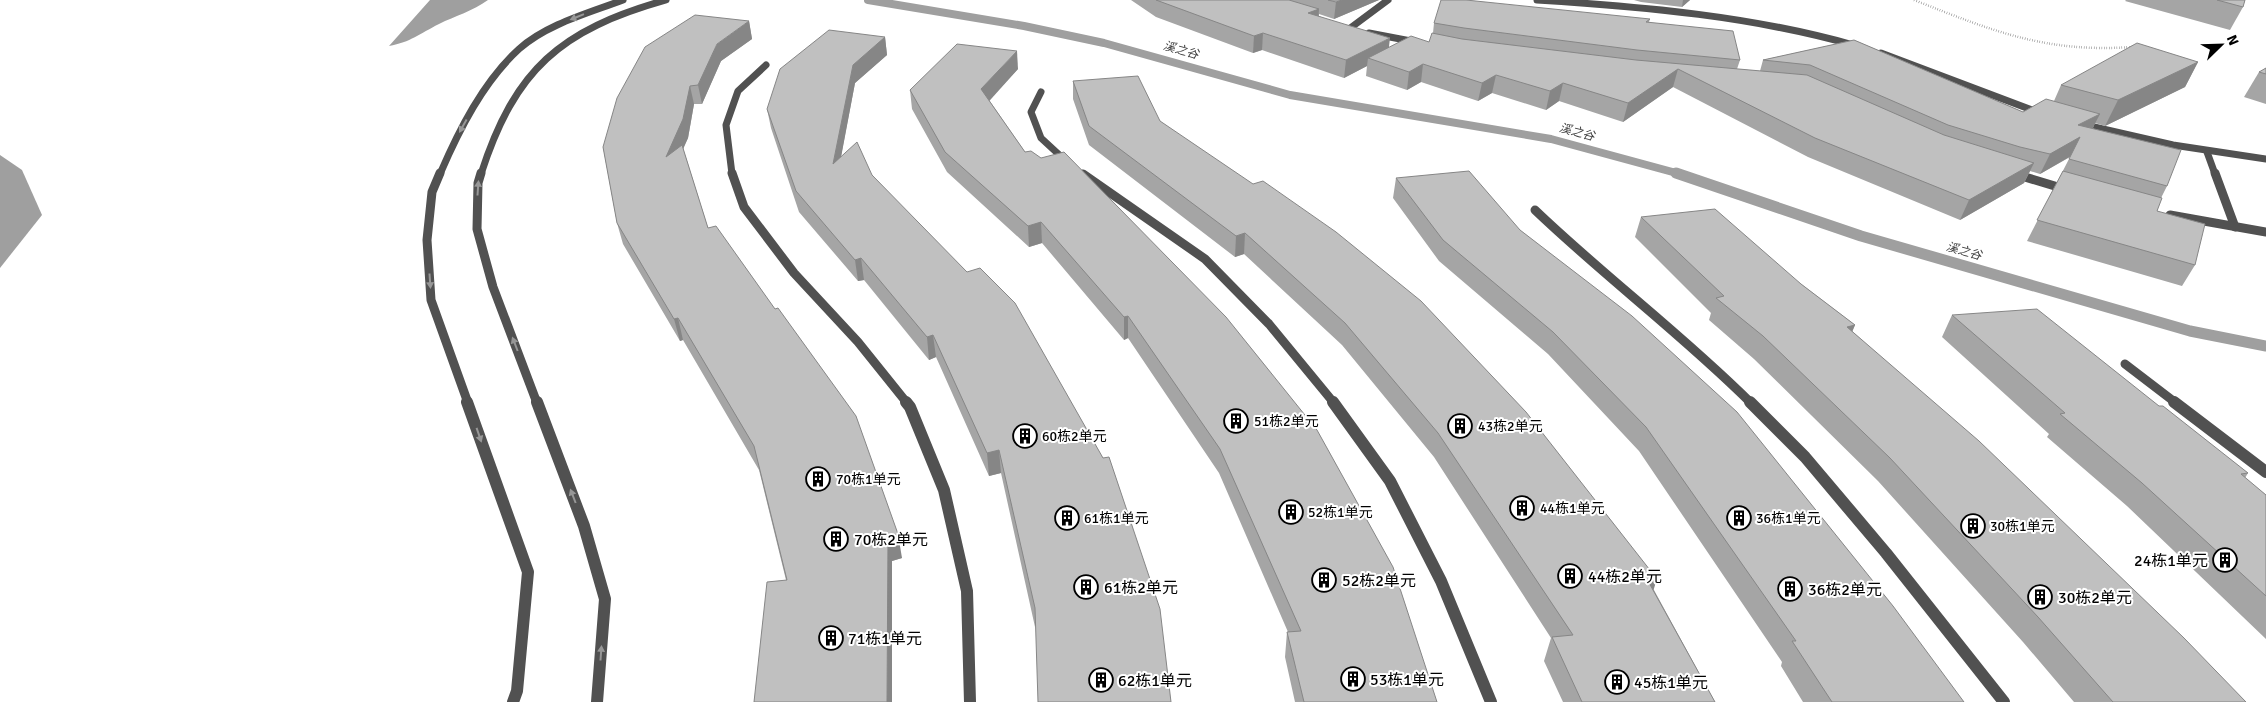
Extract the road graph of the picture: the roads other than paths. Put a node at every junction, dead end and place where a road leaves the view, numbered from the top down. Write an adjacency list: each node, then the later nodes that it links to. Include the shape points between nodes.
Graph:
1 (623, 0): 24 (street, one-way to 24, via 546,31 520,48 476,104 451,148 432,192 427,240 431,300 528,572 517,691)
2 (666, 0): 25 (street, one-way to 2, via 605,599 584,526 493,287 478,229 478,183 493,137 516,94 539,64 568,41 596,26)
3 (1388, 0): 6 (street)
4 (1537, 0): 8 (street, via 1683,11 1770,24)
5 (1340, 26): 6 (street)
6 (1350, 29): 7 (street)
7 (1421, 43)
8 (1866, 48)
9 (1875, 51): 12 (street)
10 (766, 65): 26 (street, via 738,92 726,125 730,169 744,207 794,273 858,342 910,407 944,490 967,591)
11 (1041, 92): 27 (street, via 1031,112 1040,138 1073,167 1205,259 1269,324 1325,390 1390,481 1441,581)
12 (2044, 114)
13 (2072, 122): 14 (street, via 2126,137)
14 (2207, 152): 15 (street); 20 (street)
15 (2266, 159)
16 (2002, 170): 17 (street)
17 (2077, 193)
18 (1535, 210): 28 (street, via 1715,367 1805,457)
19 (2160, 214): 20 (street)
20 (2235, 226): 21 (street)
21 (2266, 232)
22 (2125, 364): 23 (street)
23 (2266, 472)
24 (513, 702)
25 (597, 702)
26 (970, 702)
27 (1491, 702)
28 (2004, 702)

